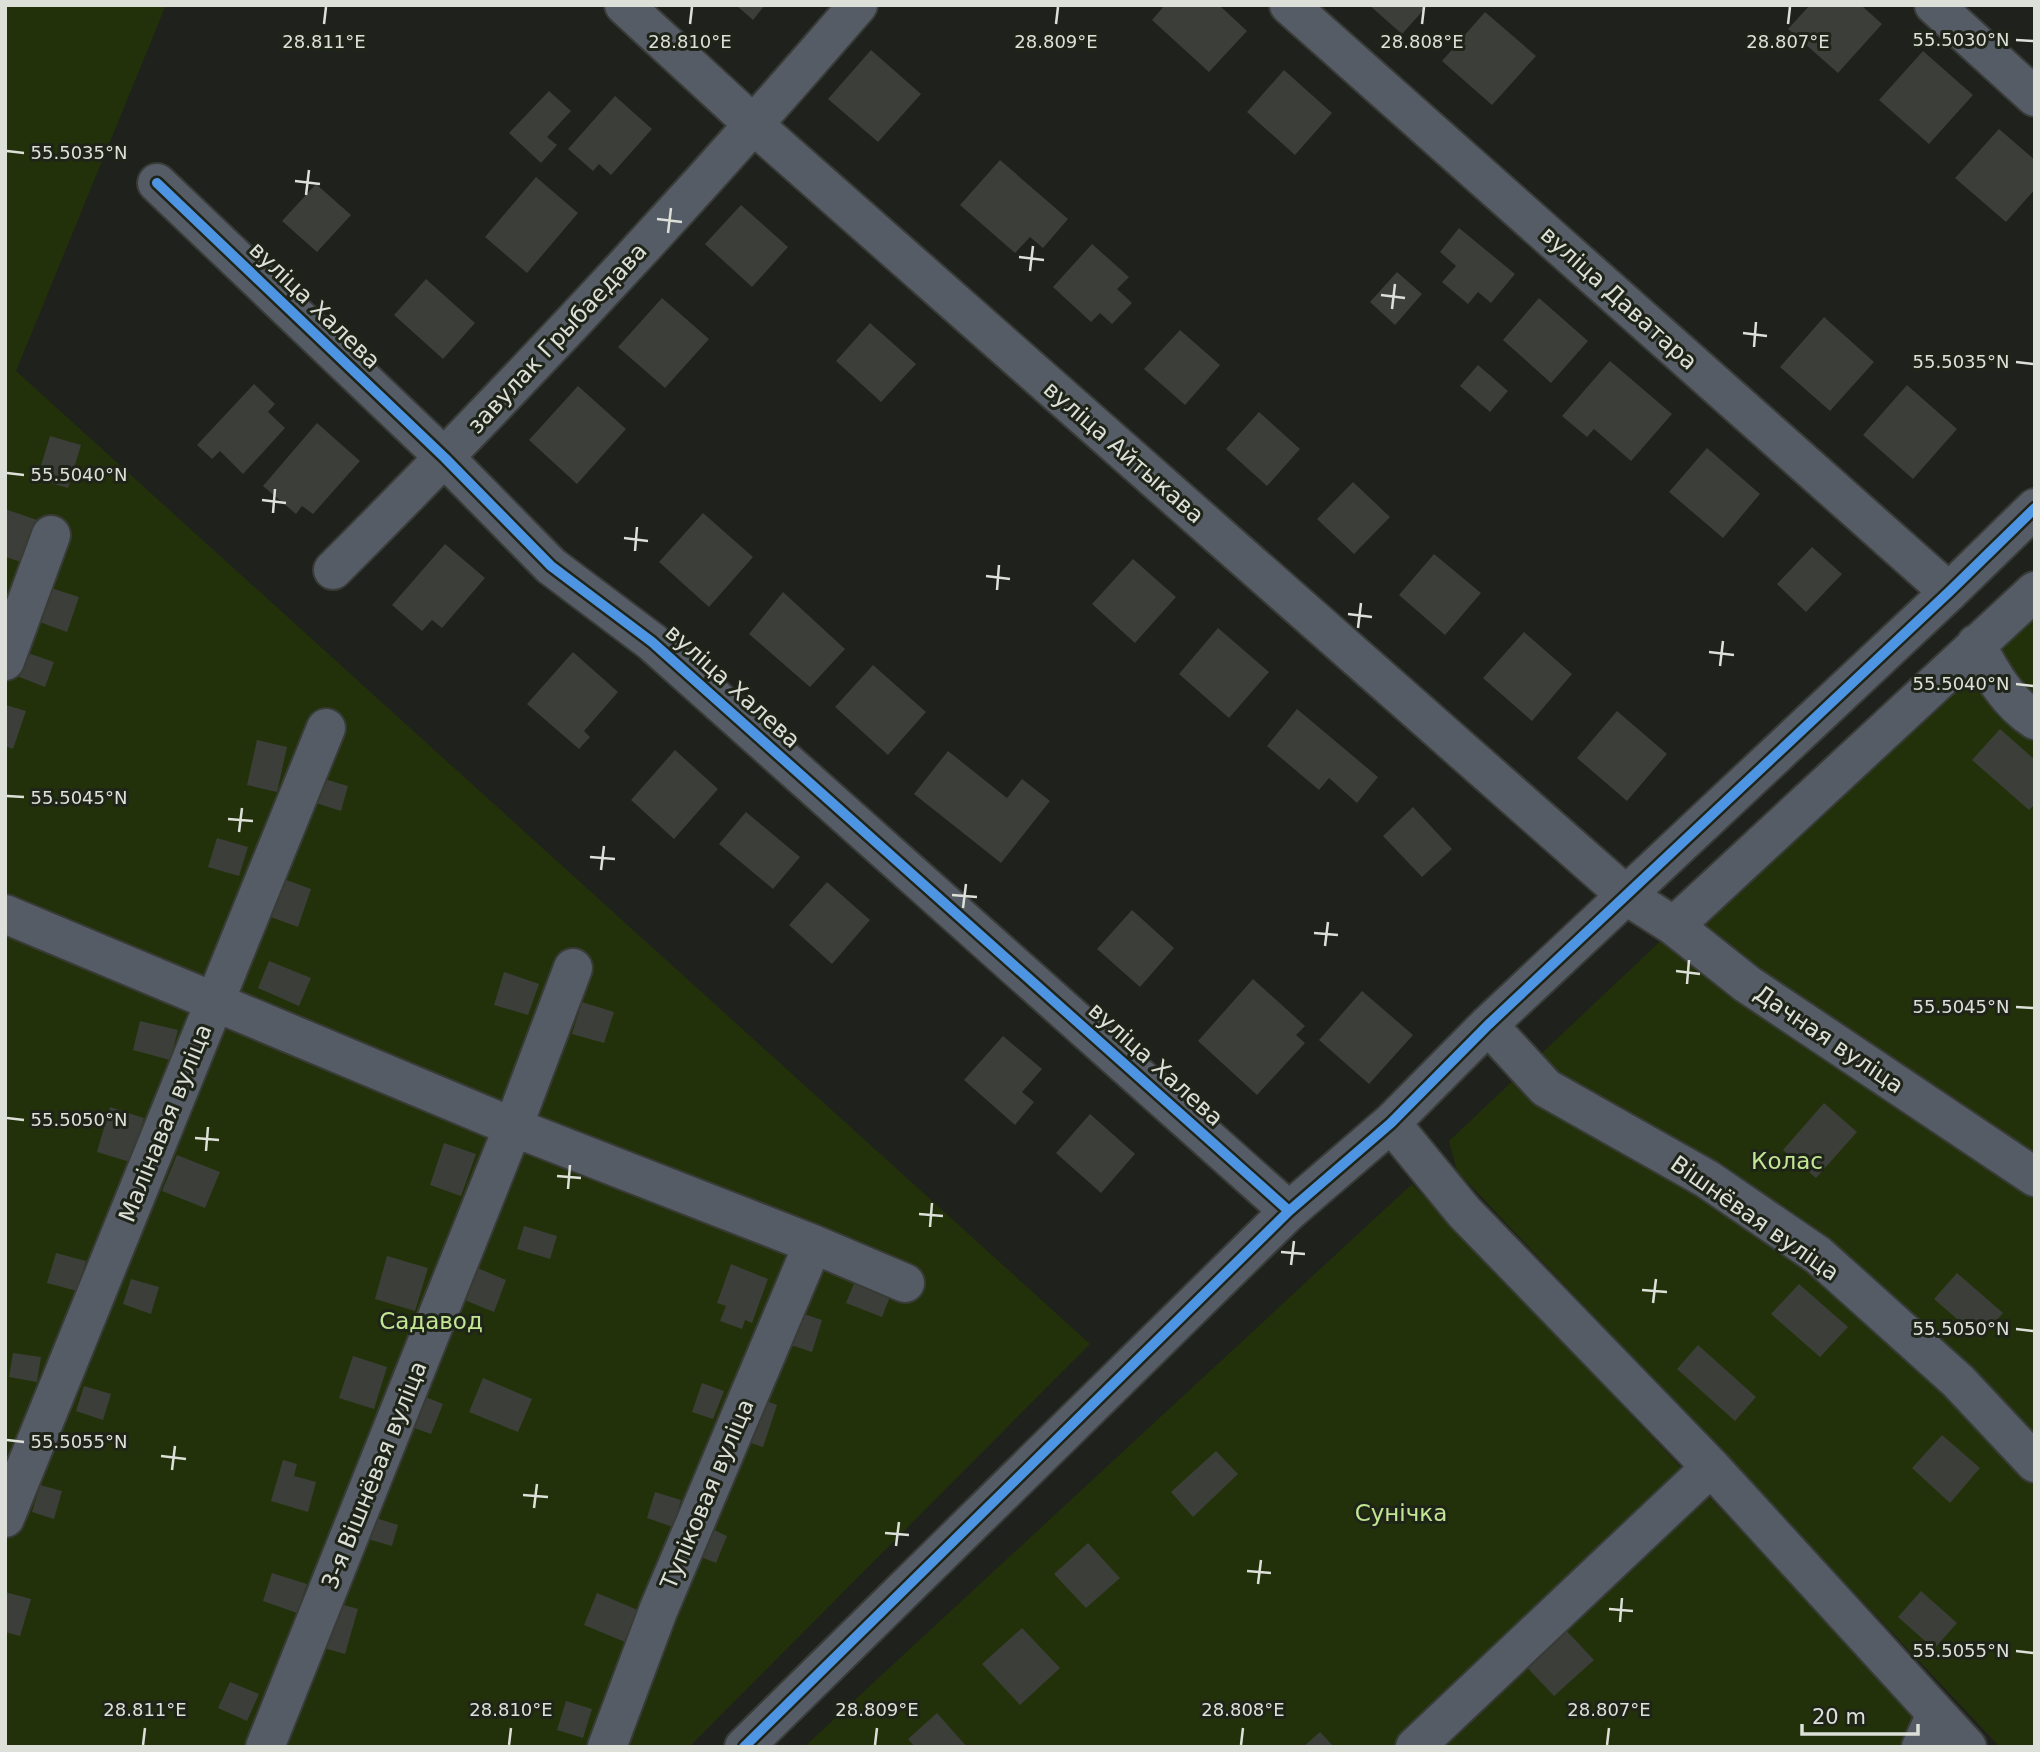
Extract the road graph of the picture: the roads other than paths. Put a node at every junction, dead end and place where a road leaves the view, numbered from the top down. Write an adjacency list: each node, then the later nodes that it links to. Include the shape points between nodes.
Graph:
1 (624, 5): 6 (street, вуліца Айтыкава)
2 (858, 5): 6 (street, завулак Грыбаедава)
3 (1289, 5): 13 (street, вуліца Даватара)
4 (1934, 5): 5 (street)
5 (2035, 96)
6 (754, 125): 8 (street, завулак Грыбаедава); 18 (street, вуліца Айтыкава)
7 (157, 183): 8 (street, вуліца Халева)
8 (445, 458): 11 (street, завулак Грыбаедава); 27 (street, вуліца Халева, via 551,566 652,642)
9 (2035, 508): 13 (street)
10 (51, 535): 15 (street)
11 (333, 570)
12 (2035, 591): 14 (street)
13 (1949, 592): 18 (street)
14 (1976, 644): 16 (street, via 1995,681); 20 (street)
15 (5, 661)
16 (2035, 720)
17 (326, 728): 22 (street, Малінавая вуліца)
18 (1628, 896): 20 (street, Дачная вуліца); 23 (street)
19 (5, 914): 22 (street)
20 (1674, 926): 26 (street, Дачная вуліца, via 1747,984)
21 (573, 968): 25 (street, 3-я Вішнёвая вуліца)
22 (213, 1002): 25 (street); 32 (street, Малінавая вуліца)
23 (1488, 1025): 24 (street); 30 (street, Вішнёвая вуліца, via 1546,1088 1707,1179 1818,1255 1958,1381)
24 (1391, 1123): 27 (street); 31 (street, via 1464,1212)
25 (513, 1127): 28 (street); 34 (street, 3-я Вішнёвая вуліца)
26 (2035, 1177)
27 (1289, 1211): 36 (street)
28 (813, 1244): 29 (street); 35 (street, Тупіковая вуліца, via 658,1611)
29 (905, 1283)
30 (2035, 1463)
31 (1711, 1467): 33 (street); 37 (street)
32 (5, 1518)
33 (1929, 1730): 38 (street)
34 (265, 1747)
35 (607, 1747)
36 (744, 1747)
37 (1415, 1747)
38 (1968, 1747)

